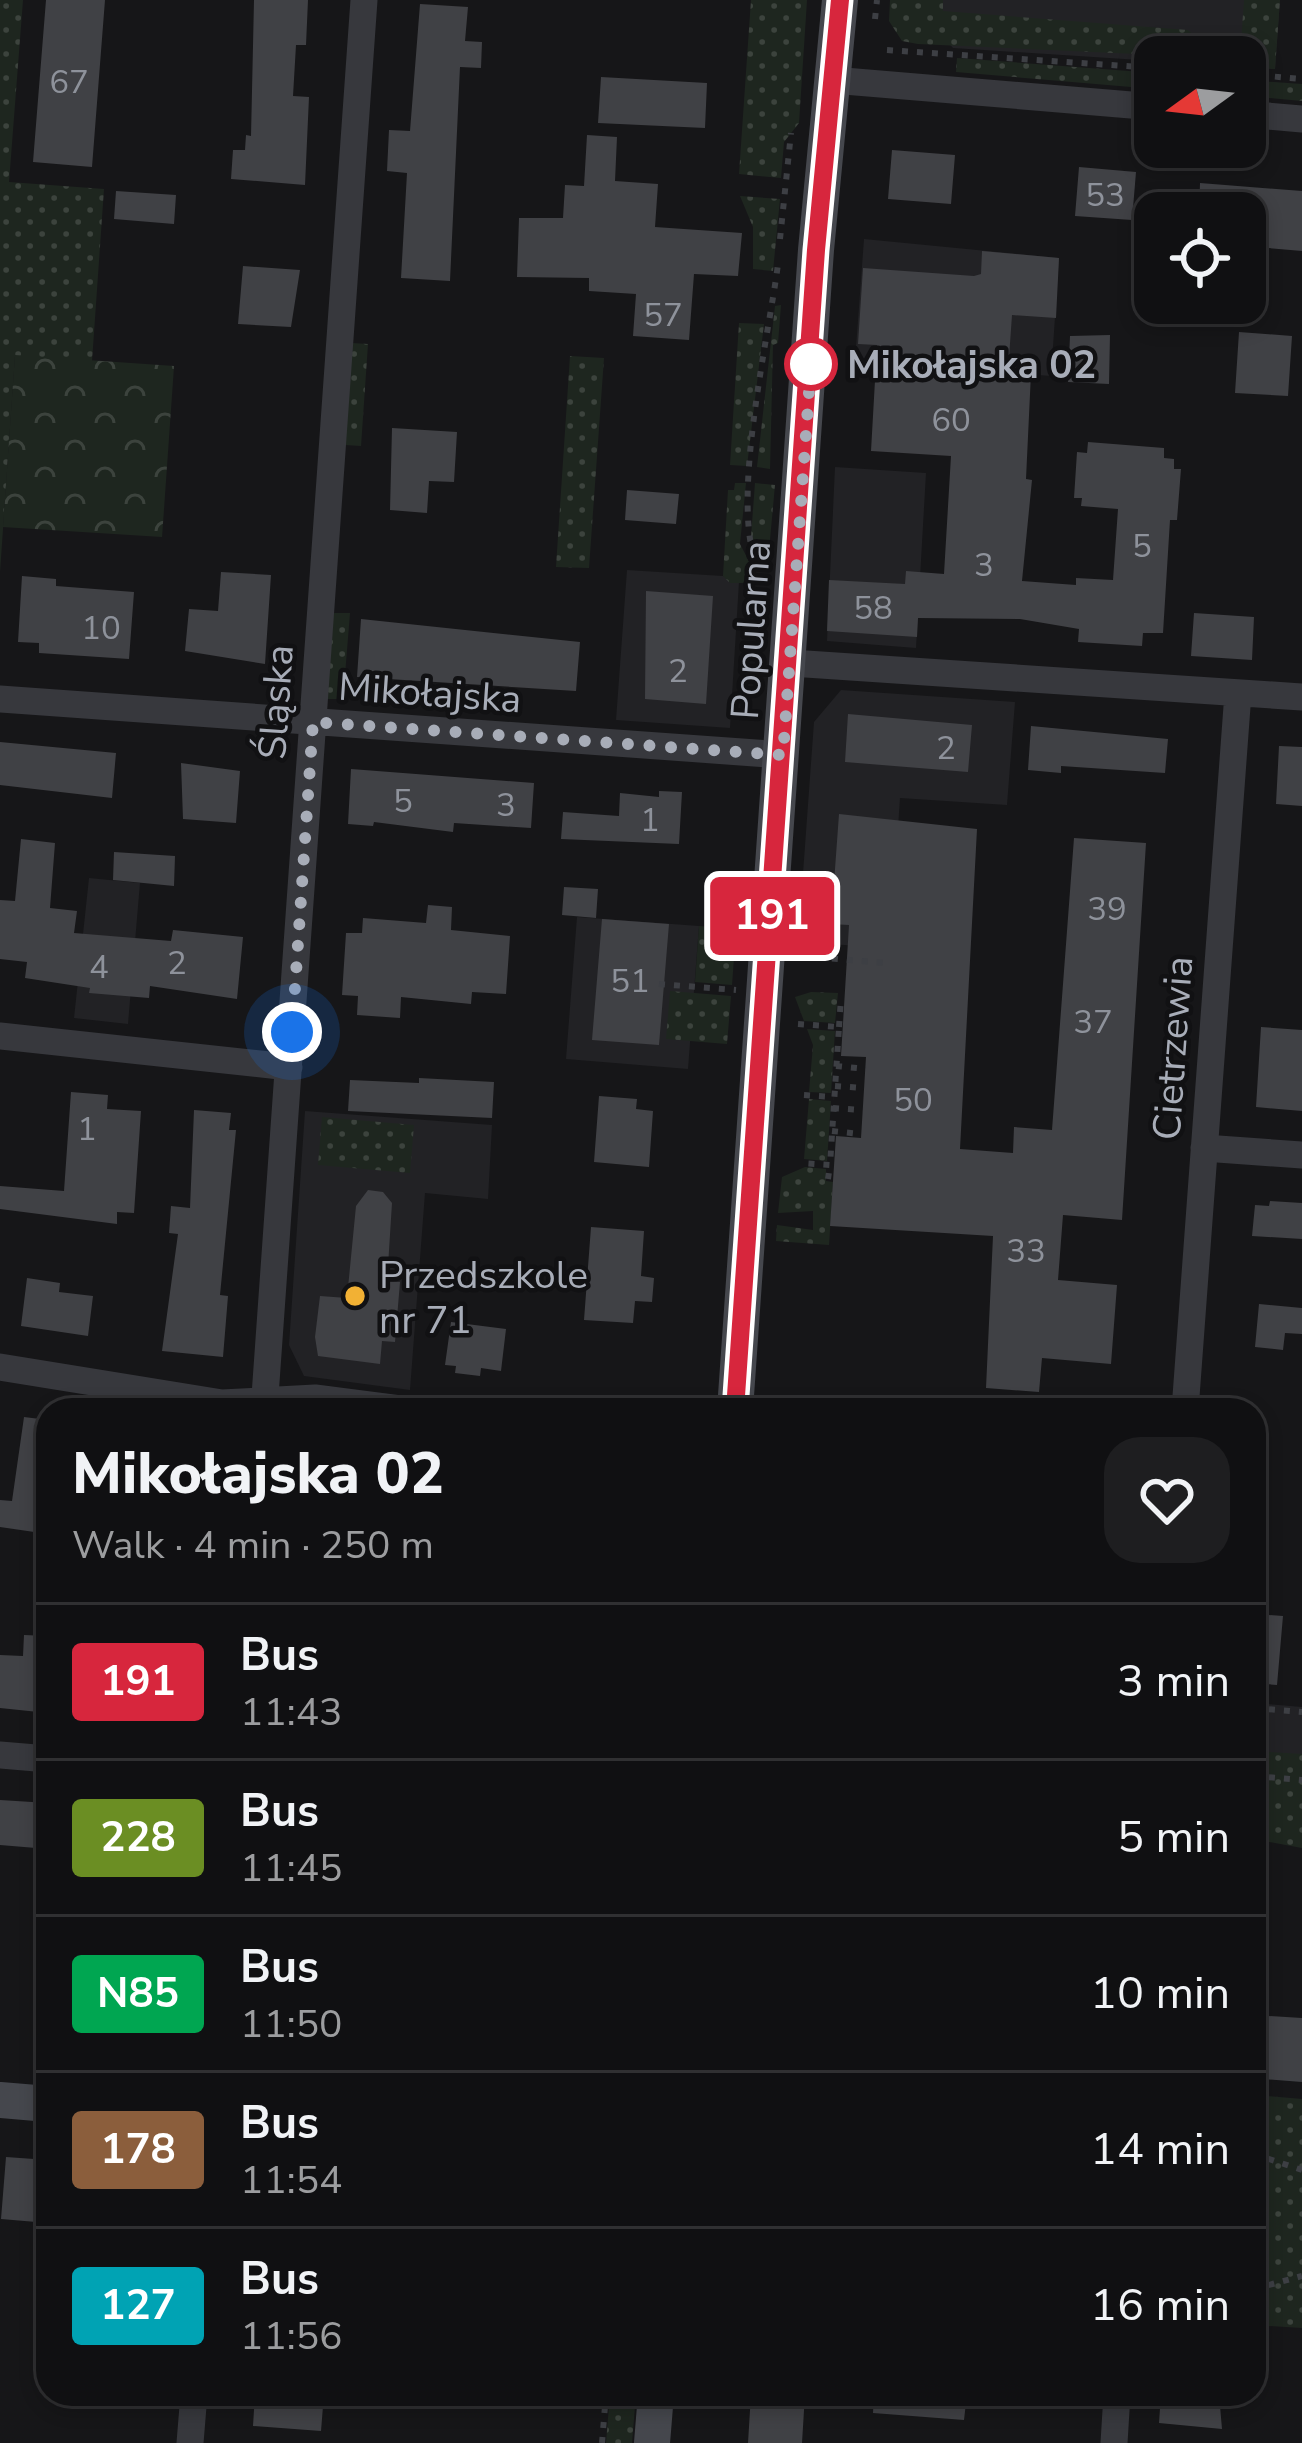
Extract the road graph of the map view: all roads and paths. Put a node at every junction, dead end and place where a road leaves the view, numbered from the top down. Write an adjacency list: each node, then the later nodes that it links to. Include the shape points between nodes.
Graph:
1 (364, 0): 17 (street, Śląska)
2 (840, 0): 7 (street, Popularna)
3 (887, 50): 4 (path)
4 (1134, 67)
5 (1266, 76): 6 (path)
6 (1302, 79)
7 (832, 80): 8 (street); 11 (street, Popularna)
8 (1134, 105)
9 (1266, 115): 10 (street)
10 (1302, 118)
11 (827, 125): 12 (path, via 796,128 789,141 747,534); 13 (street, Popularna)
12 (765, 586)
13 (790, 663): 14 (street); 18 (street, Popularna)
14 (1238, 692): 16 (street); 38 (street, Cietrzewia)
15 (0, 698): 17 (street, Mikołajska)
16 (1302, 698)
17 (313, 722): 18 (street, Mikołajska); 28 (street, Śląska)
18 (783, 755): 46 (street, Popularna)
19 (794, 948): 20 (path, via 809,960)
20 (885, 963)
21 (659, 984): 22 (path)
22 (740, 991)
23 (841, 998): 25 (path)
24 (798, 1024): 25 (path)
25 (839, 1027): 27 (path)
26 (0, 1036): 28 (street)
27 (836, 1066): 29 (path); 30 (path)
28 (289, 1067): 45 (street, Śląska)
29 (866, 1069)
30 (835, 1086): 31 (path); 33 (path)
31 (864, 1088)
32 (804, 1095): 33 (path)
33 (834, 1097): 34 (path)
34 (833, 1108): 35 (path); 36 (path)
35 (862, 1110)
36 (832, 1131): 37 (path); 41 (path)
37 (861, 1134)
38 (1204, 1148): 39 (street); 47 (street, Cietrzewia)
39 (1302, 1155)
40 (800, 1163): 41 (path)
41 (830, 1166): 42 (path)
42 (828, 1179)
43 (0, 1367): 44 (street)
44 (191, 1398)
45 (265, 1398)
46 (736, 1398)
47 (1186, 1398)
48 (1266, 1709): 49 (path)
49 (1302, 1712)
50 (0, 1756): 51 (street)
51 (36, 1758)
52 (1266, 1777): 53 (path)
53 (1302, 1780)
54 (0, 2100): 55 (street)
55 (36, 2103)
56 (1266, 2158): 57 (path)
57 (1302, 2170)
58 (1302, 2276): 59 (path)
59 (1266, 2286)
60 (193, 2406): 64 (street)
61 (605, 2406): 65 (path)
62 (655, 2406): 66 (street)
63 (1117, 2406): 67 (street)
64 (190, 2443)
65 (602, 2443)
66 (652, 2443)
67 (1114, 2443)

